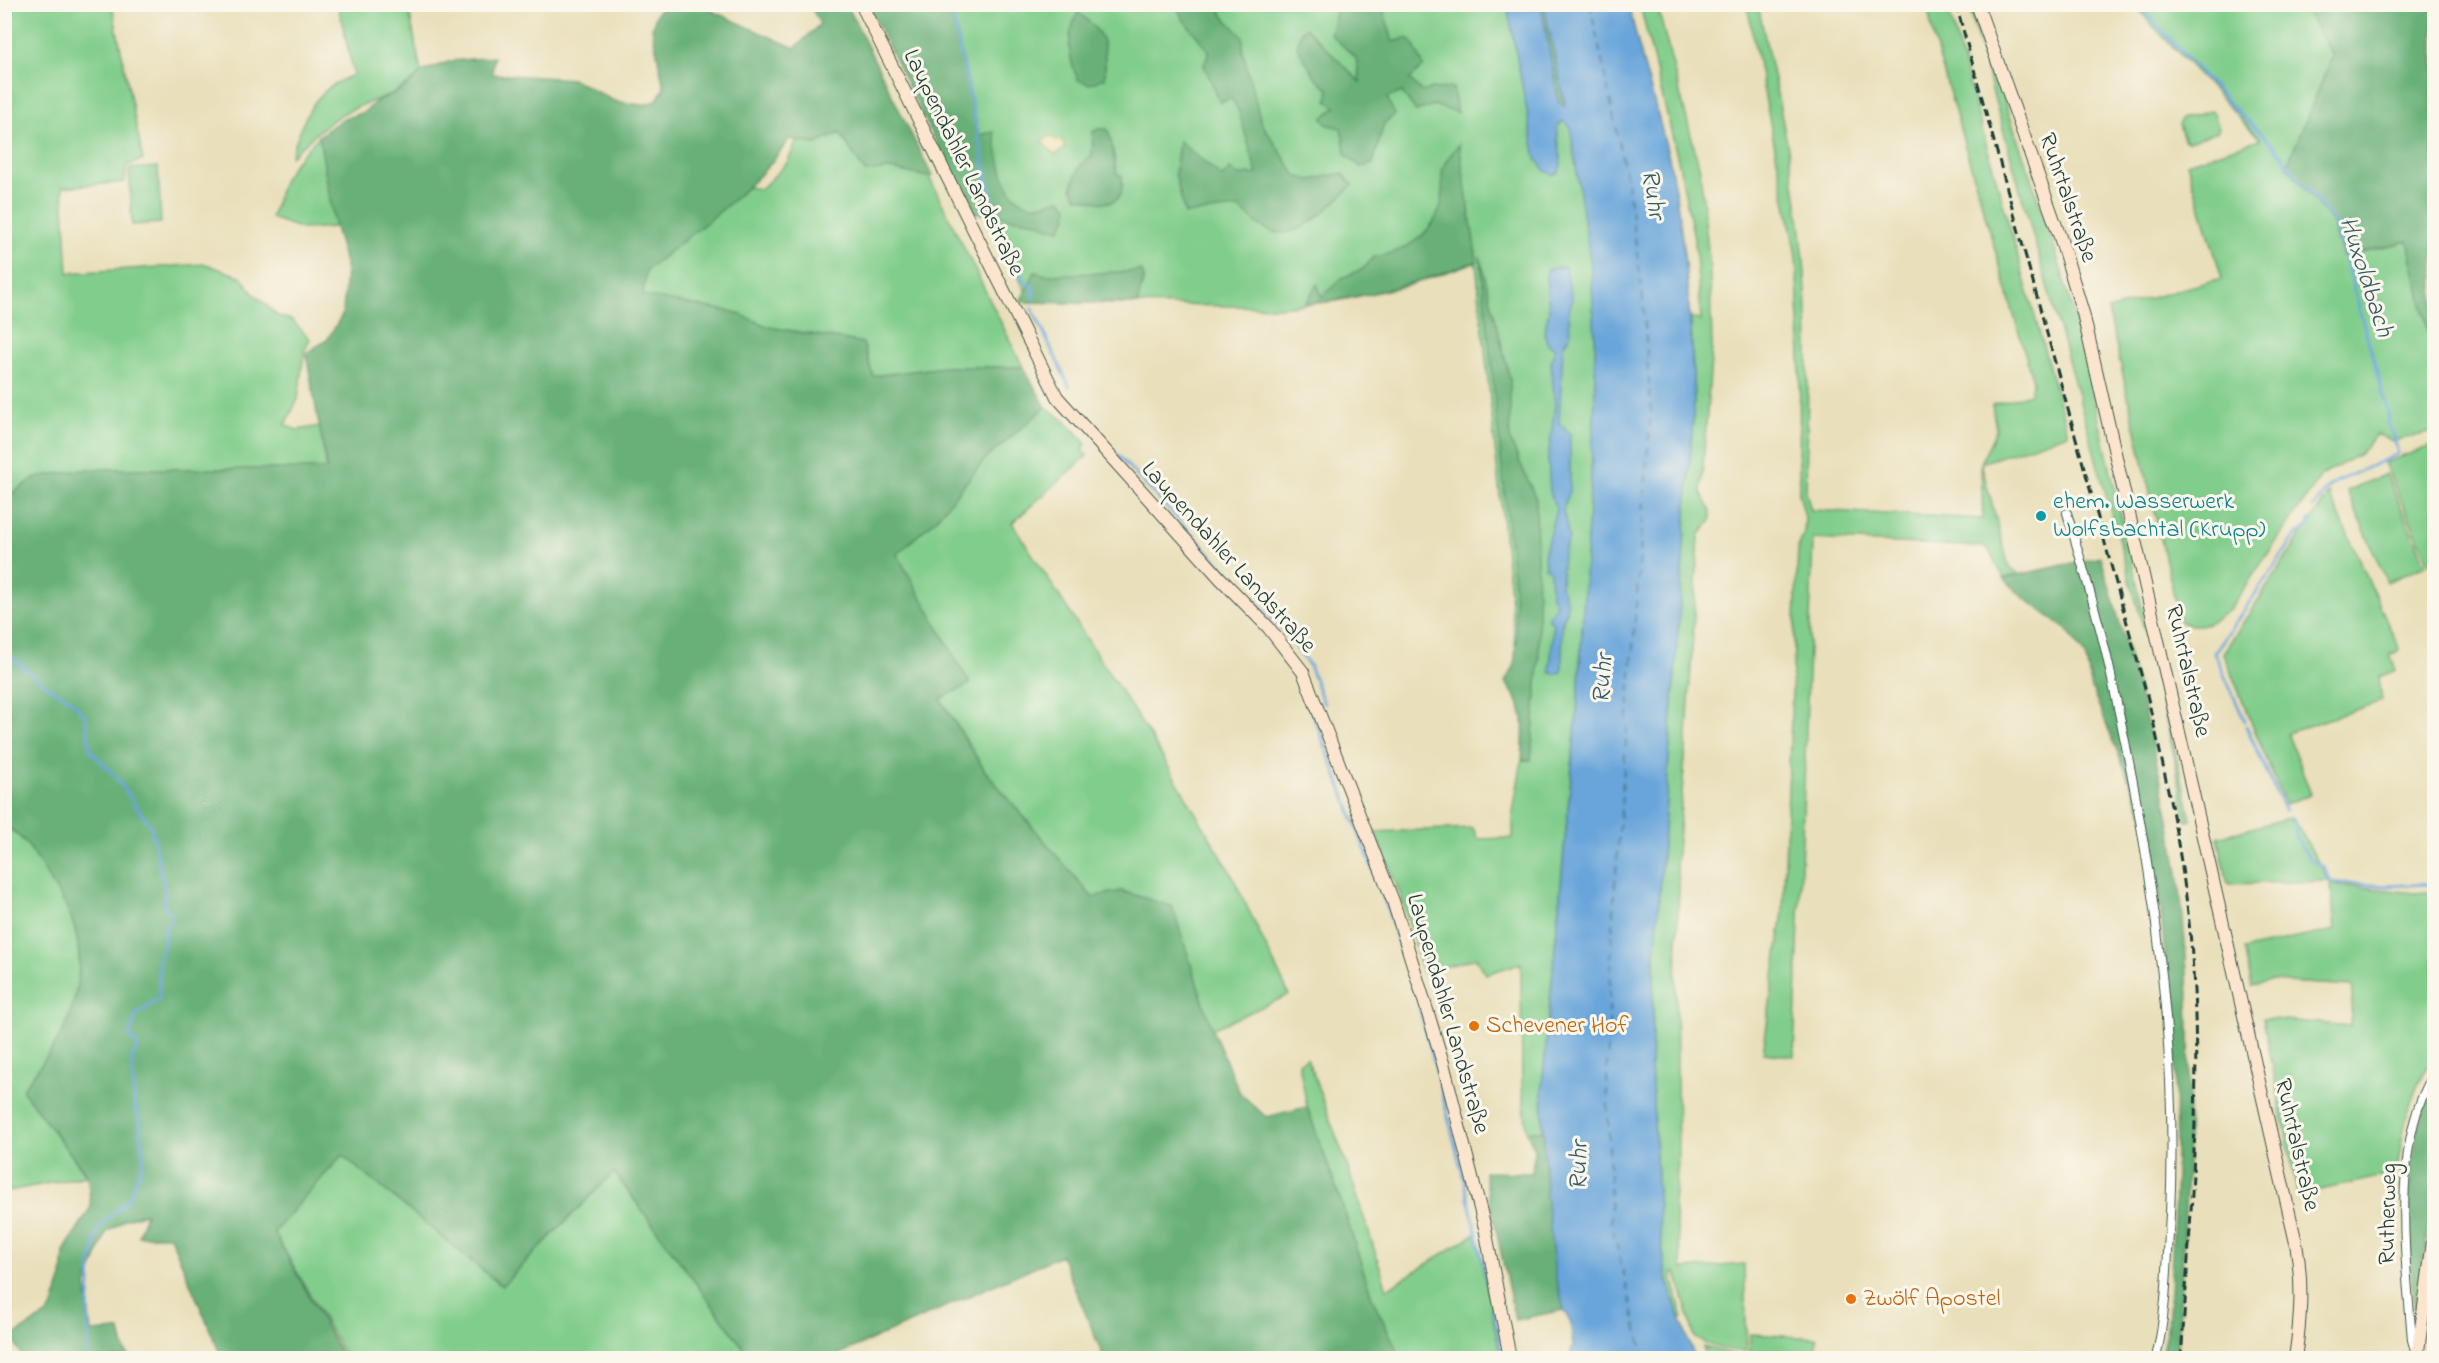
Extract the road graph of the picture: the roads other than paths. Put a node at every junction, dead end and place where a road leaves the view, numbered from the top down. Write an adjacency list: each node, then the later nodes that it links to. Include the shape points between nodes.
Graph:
1 (861, 4): 7 (main road, Laupendahler Landstraße, via 1057,397 1268,627 1303,672 1393,901 1427,1008 1485,1228)
2 (1977, 4): 9 (main road, Ruhrtalstraße, via 2083,313 2295,1235 2302,1298)
3 (2067, 513): 8 (street, via 2106,655 2141,822 2165,998 2172,1175 2164,1325)
4 (2434, 1074): 6 (street, Rutherweg, via 2419,1107 2404,1192 2411,1329)
5 (2434, 1234): 6 (main road)
6 (2417, 1358)
7 (1510, 1359)
8 (2156, 1359)
9 (2295, 1359)

